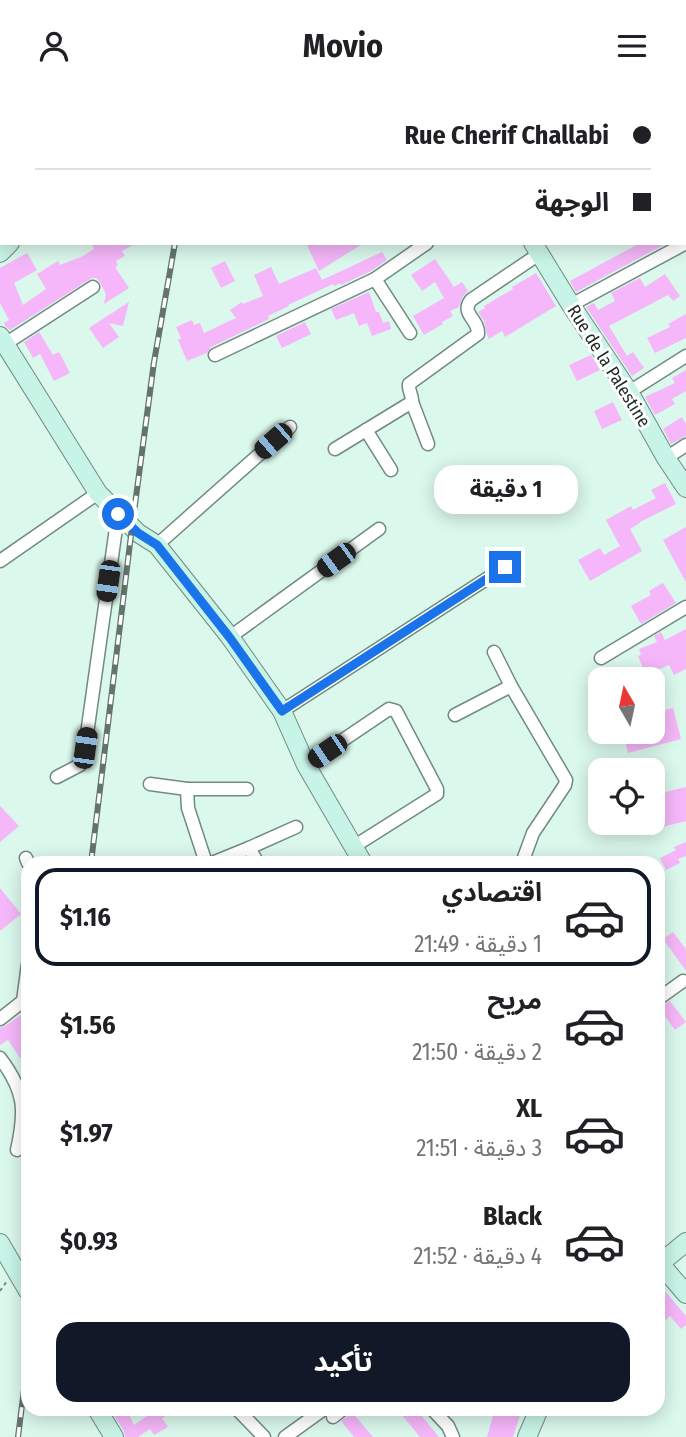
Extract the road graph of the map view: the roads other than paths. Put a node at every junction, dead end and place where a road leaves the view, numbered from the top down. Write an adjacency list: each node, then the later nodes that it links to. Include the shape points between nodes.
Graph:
1 (424, 245): 4 (street)
2 (682, 245): 6 (street)
3 (536, 248): 6 (street, Rue de la Palestine); 12 (street, via 471,300 467,310 478,334 409,384)
4 (375, 279): 7 (street); 9 (street)
5 (93, 287): 8 (street)
6 (571, 305): 11 (street, Rue de la Palestine)
7 (410, 333)
8 (3, 340): 21 (street)
9 (215, 355)
10 (686, 356): 11 (street)
11 (629, 392): 18 (street, Rue de la Palestine)
12 (412, 402): 14 (street); 15 (street)
13 (290, 427): 24 (street)
14 (366, 430): 17 (street); 19 (street)
15 (428, 444)
16 (686, 445): 18 (street)
17 (335, 449)
18 (666, 458): 20 (street, Rue de la Palestine)
19 (391, 470)
20 (686, 488)
21 (98, 493): 22 (street); 25 (street)
22 (118, 514): 24 (street); 35 (street, via 85,748 80,765)
23 (379, 529): 28 (street)
24 (157, 545): 28 (street)
25 (0, 561)
26 (505, 567): 32 (street)
27 (686, 607): 30 (street)
28 (230, 638): 32 (street)
29 (494, 652): 31 (street)
30 (601, 658)
31 (511, 686): 33 (street); 46 (street, via 566,780 533,833)
32 (282, 711): 34 (street)
33 (455, 715)
34 (306, 765): 44 (street); 45 (street, via 389,709 396,711 437,794)
35 (57, 777)
36 (150, 784): 37 (street)
37 (187, 789): 38 (street); 41 (street, via 188,808)
38 (247, 789)
39 (296, 827): 40 (street)
40 (249, 848): 42 (street); 43 (street)
41 (206, 856)
42 (228, 856)
43 (254, 856)
44 (355, 856)
45 (357, 856)
46 (525, 856)
47 (683, 981): 48 (street)
48 (665, 994)
49 (21, 1003): 50 (street)
50 (0, 1019)
51 (0, 1058): 52 (street)
52 (21, 1098)
53 (21, 1131): 54 (street)
54 (17, 1150)
55 (686, 1242): 57 (street)
56 (0, 1243): 59 (street)
57 (665, 1258)
58 (665, 1270): 60 (street)
59 (19, 1282)
60 (686, 1294)
61 (100, 1416): 66 (street)
62 (244, 1416): 67 (street)
63 (324, 1416): 68 (street)
64 (439, 1416): 69 (street)
65 (536, 1416): 70 (street)
66 (109, 1435)
67 (264, 1437)
68 (285, 1437)
69 (453, 1437)
70 (527, 1437)

